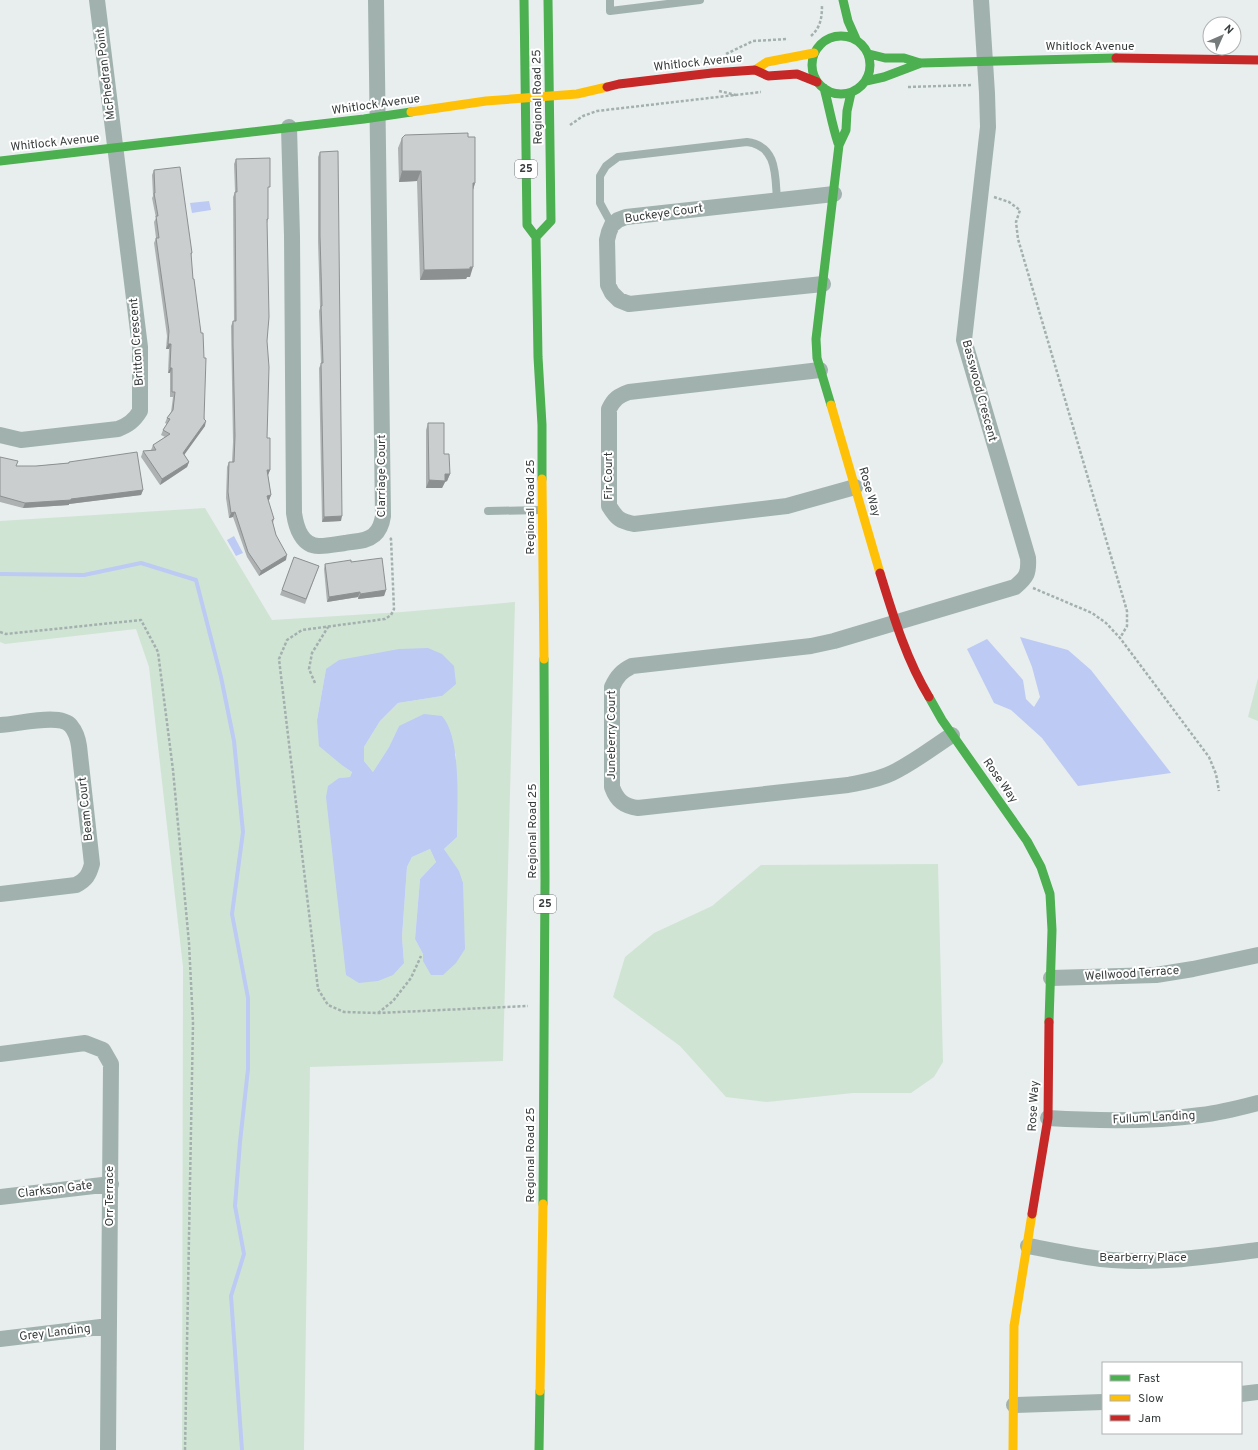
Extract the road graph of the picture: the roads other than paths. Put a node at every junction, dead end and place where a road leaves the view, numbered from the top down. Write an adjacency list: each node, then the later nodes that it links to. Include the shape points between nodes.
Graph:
1 (97, 0): 24 (street, McPhedran Point)
2 (376, 0): 21 (street, Clarriage Court)
3 (524, 0): 20 (street, Regional Road 25 / 25)
4 (548, 0): 19 (street, Regional Road 25 / 25)
5 (610, 0): 6 (lane, via 610,11)
6 (700, 0)
7 (843, 0): 9 (street)
8 (980, 0): 13 (street, Basswood Crescent)
9 (856, 39): 10 (street, via 829,35); 11 (street)
10 (814, 53): 15 (street, Whitlock Avenue, via 767,62); 17 (street, via 813,72)
11 (869, 54): 14 (street, Whitlock Avenue, via 885,58 904,58); 16 (street, via 870,72)
12 (1258, 60): 13 (street, Whitlock Avenue, via 1093,58)
13 (985, 61): 14 (street, Whitlock Avenue); 36 (street, Basswood Crescent, via 988,127 964,340 1028,558 1029,569 1015,587)
14 (921, 63): 16 (street, Whitlock Avenue)
15 (755, 70): 17 (street, Whitlock Avenue, via 768,76 797,74); 19 (street, Whitlock Avenue, via 619,84 577,94)
16 (866, 81): 18 (street)
17 (821, 85): 18 (street, via 837,93); 23 (street, Rose Way)
18 (851, 92): 23 (street, Rose Way, via 846,130)
19 (550, 96): 20 (street, Whitlock Avenue); 29 (street, Regional Road 25 / 25, via 551,221)
20 (526, 98): 21 (street, Whitlock Avenue, via 470,103); 29 (street, Regional Road 25 / 25, via 527,225)
21 (378, 117): 22 (street, Whitlock Avenue); 22 (street, Clarriage Court, via 382,524 376,534 367,540 318,547 307,542 299,534 294,513)
22 (289, 128): 24 (street, Whitlock Avenue)
23 (839, 145): 26 (street, Rose Way)
24 (115, 148): 25 (street, Whitlock Avenue); 32 (street, Britton Crescent, via 140,347 140,411 135,420 118,429 21,440)
25 (0, 161)
26 (834, 194): 27 (street, Buckeye Court); 30 (street, Rose Way)
27 (777, 200): 28 (street, Buckeye Court, via 626,217); 28 (lane, via 773,164 769,153 756,143 618,158 606,166 600,176 600,203)
28 (612, 225): 30 (street, Buckeye Court, via 607,240 608,285 612,294 629,304)
29 (536, 237): 34 (street, Regional Road 25 / 25)
30 (823, 284): 31 (street, Rose Way, via 816,339)
31 (820, 370): 33 (street, Rose Way); 33 (street, Fir Court, via 620,395 613,400 609,409 610,506 615,516 634,524 787,506)
32 (0, 435)
33 (855, 486): 36 (street, Rose Way)
34 (542, 510): 35 (lane); 56 (street, Regional Road 25 / 25, via 545,881)
35 (488, 511)
36 (895, 622): 38 (street, Rose Way, via 922,686); 38 (street, Juneberry Court, via 811,646 632,666 626,669 612,686 614,795 627,806 638,808 848,785 891,774)
37 (0, 725): 39 (street, Beam Court, via 53,719 71,724 77,734 79,746 92,864 90,874 76,885)
38 (952, 735): 41 (street, Rose Way, via 1028,841 1041,867 1050,894)
39 (0, 894)
40 (1258, 955): 41 (street, Wellwood Terrace, via 1156,975)
41 (1051, 978): 44 (street, Rose Way)
42 (0, 1054): 45 (street, Orr Terrace, via 84,1043 106,1053 111,1064)
43 (1258, 1103): 44 (street, Fullum Landing, via 1201,1115 1149,1119)
44 (1048, 1118): 47 (street, Rose Way)
45 (110, 1184): 46 (street, Clarkson Gate); 49 (street, Orr Terrace)
46 (0, 1197)
47 (1028, 1246): 48 (street, Bearberry Place, via 1117,1260 1188,1259); 54 (street, Rose Way, via 1014,1326)
48 (1258, 1250)
49 (109, 1326): 50 (street, Grey Landing); 55 (street, Orr Terrace)
50 (0, 1339)
51 (1258, 1392): 52 (street)
52 (1242, 1394)
53 (1102, 1402): 54 (street)
54 (1014, 1406): 57 (street, Rose Way)
55 (108, 1450)
56 (539, 1450)
57 (1013, 1450)

